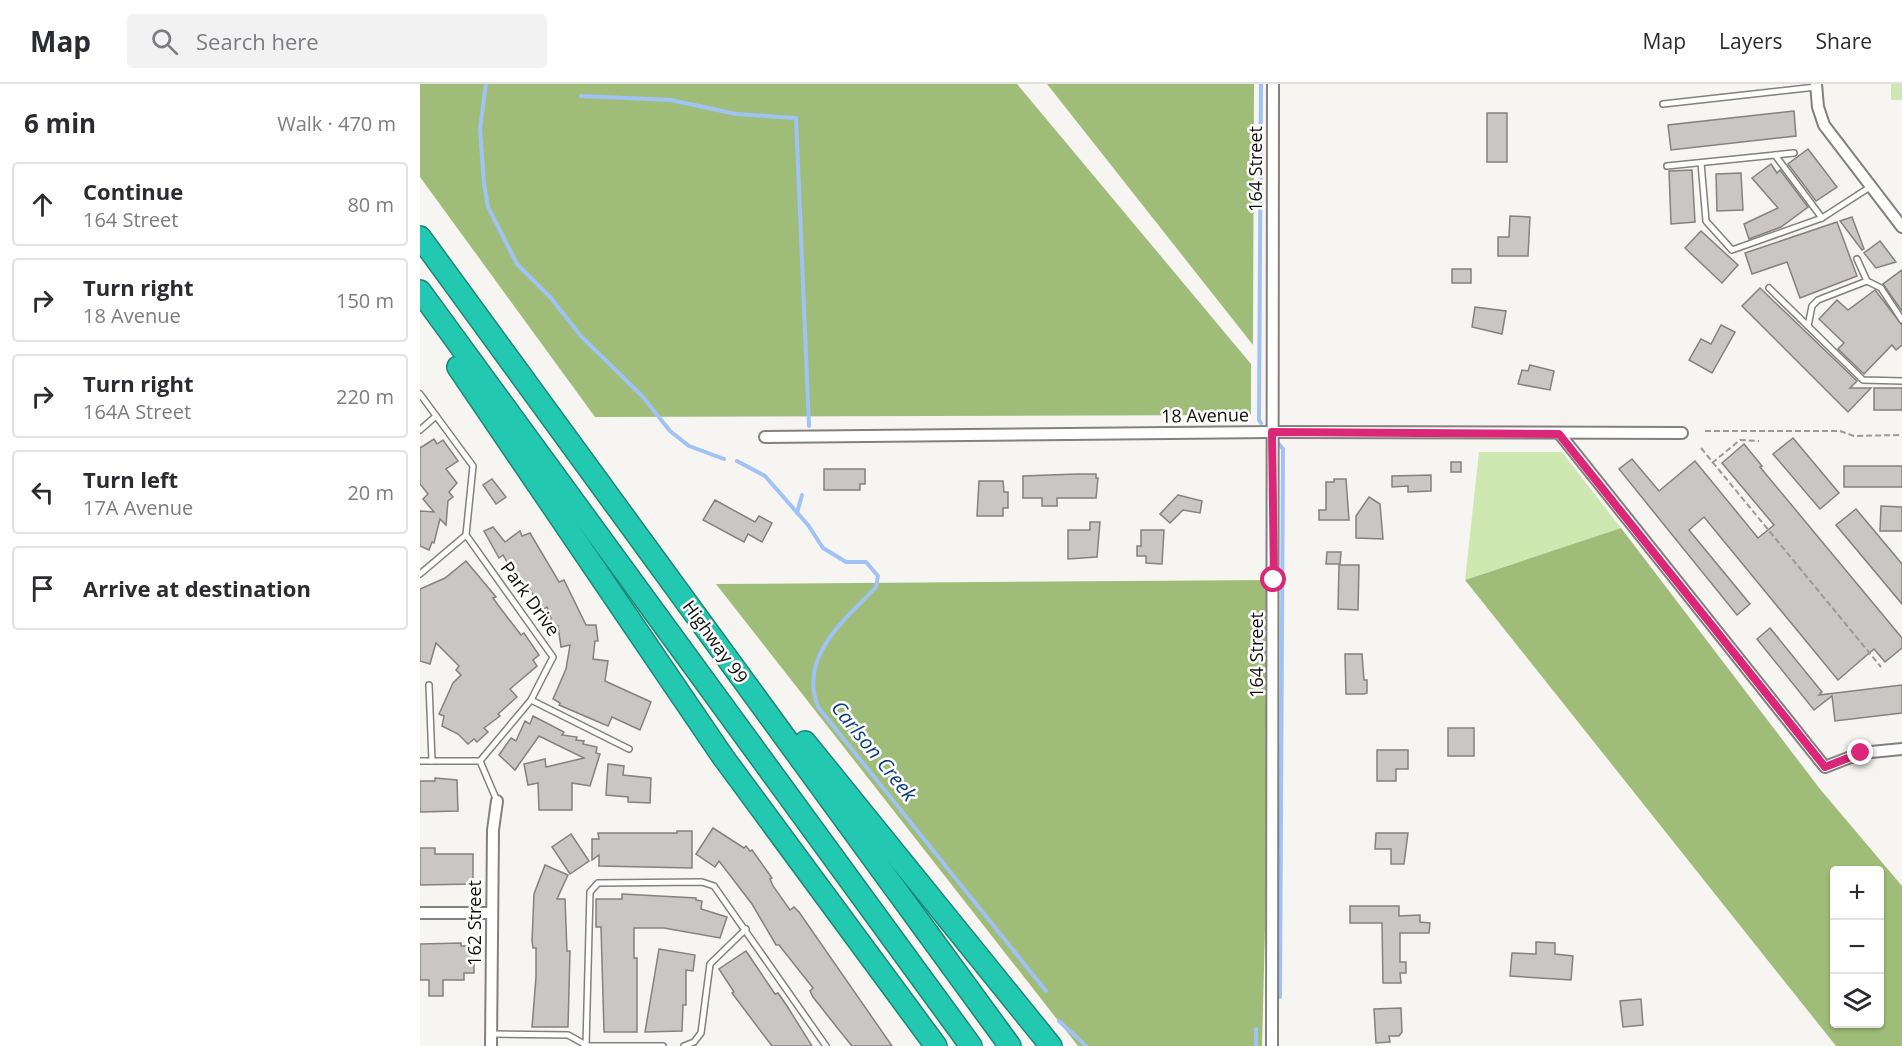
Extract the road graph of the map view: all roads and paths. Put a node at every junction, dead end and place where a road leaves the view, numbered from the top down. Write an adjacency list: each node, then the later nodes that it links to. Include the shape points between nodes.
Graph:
1 (1273, 84): 24 (street, 164 Street)
2 (1816, 85): 3 (lane); 8 (street, via 1824,124)
3 (1662, 104)
4 (1794, 153): 5 (lane)
5 (1775, 155): 6 (lane); 9 (lane)
6 (1701, 163): 7 (lane); 9 (lane, via 1706,221 1727,248 1737,250)
7 (1667, 166)
8 (1870, 187): 9 (lane); 10 (street)
9 (1822, 218)
10 (1902, 227)
11 (420, 237): 32 (highway, Highway 99)
12 (1857, 259): 13 (lane)
13 (1867, 281): 17 (lane, via 1881,288); 18 (lane, via 1818,300 1812,306)
14 (1769, 288): 18 (lane)
15 (420, 291): 54 (highway, Highway 99)
16 (420, 309): 53 (highway, via 690,710)
17 (1902, 320)
18 (1808, 326): 19 (lane, via 1863,380)
19 (1902, 381)
20 (420, 394): 21 (lane)
21 (436, 416): 22 (lane); 33 (lane, via 473,465)
22 (420, 430)
23 (1705, 431): 27 (path)
24 (1272, 432): 26 (street, 18 Avenue); 28 (street, 18 Avenue); 57 (street, 164 Street)
25 (1682, 433): 26 (street, 18 Avenue)
26 (1559, 434): 39 (street, via 1825,767 1861,753)
27 (1902, 435)
28 (765, 437)
29 (1759, 441): 31 (path, via 1740,440)
30 (1701, 448): 31 (path)
31 (1712, 463): 35 (path)
32 (630, 524): 55 (highway, Highway 99); 56 (highway)
33 (466, 535): 34 (lane); 37 (lane, Park Drive, via 553,657)
34 (420, 574)
35 (1881, 667)
36 (429, 685): 42 (lane)
37 (531, 700): 38 (lane); 40 (lane, Park Drive)
38 (629, 749)
39 (1902, 749)
40 (480, 760): 42 (lane); 43 (lane)
41 (420, 761): 42 (lane)
42 (432, 761)
43 (497, 801): 45 (street, 162 Street)
44 (420, 913): 45 (street)
45 (491, 913): 47 (street, 162 Street)
46 (746, 929): 49 (lane, via 709,883 593,886); 51 (lane, via 710,964 701,1033); 52 (lane)
47 (491, 1034): 48 (street, 162 Street); 49 (lane, via 568,1035)
48 (491, 1046)
49 (586, 1046): 50 (lane)
50 (663, 1046)
51 (684, 1046)
52 (826, 1046)
53 (936, 1046)
54 (971, 1046)
55 (1010, 1046)
56 (1051, 1046)
57 (1272, 1046)

